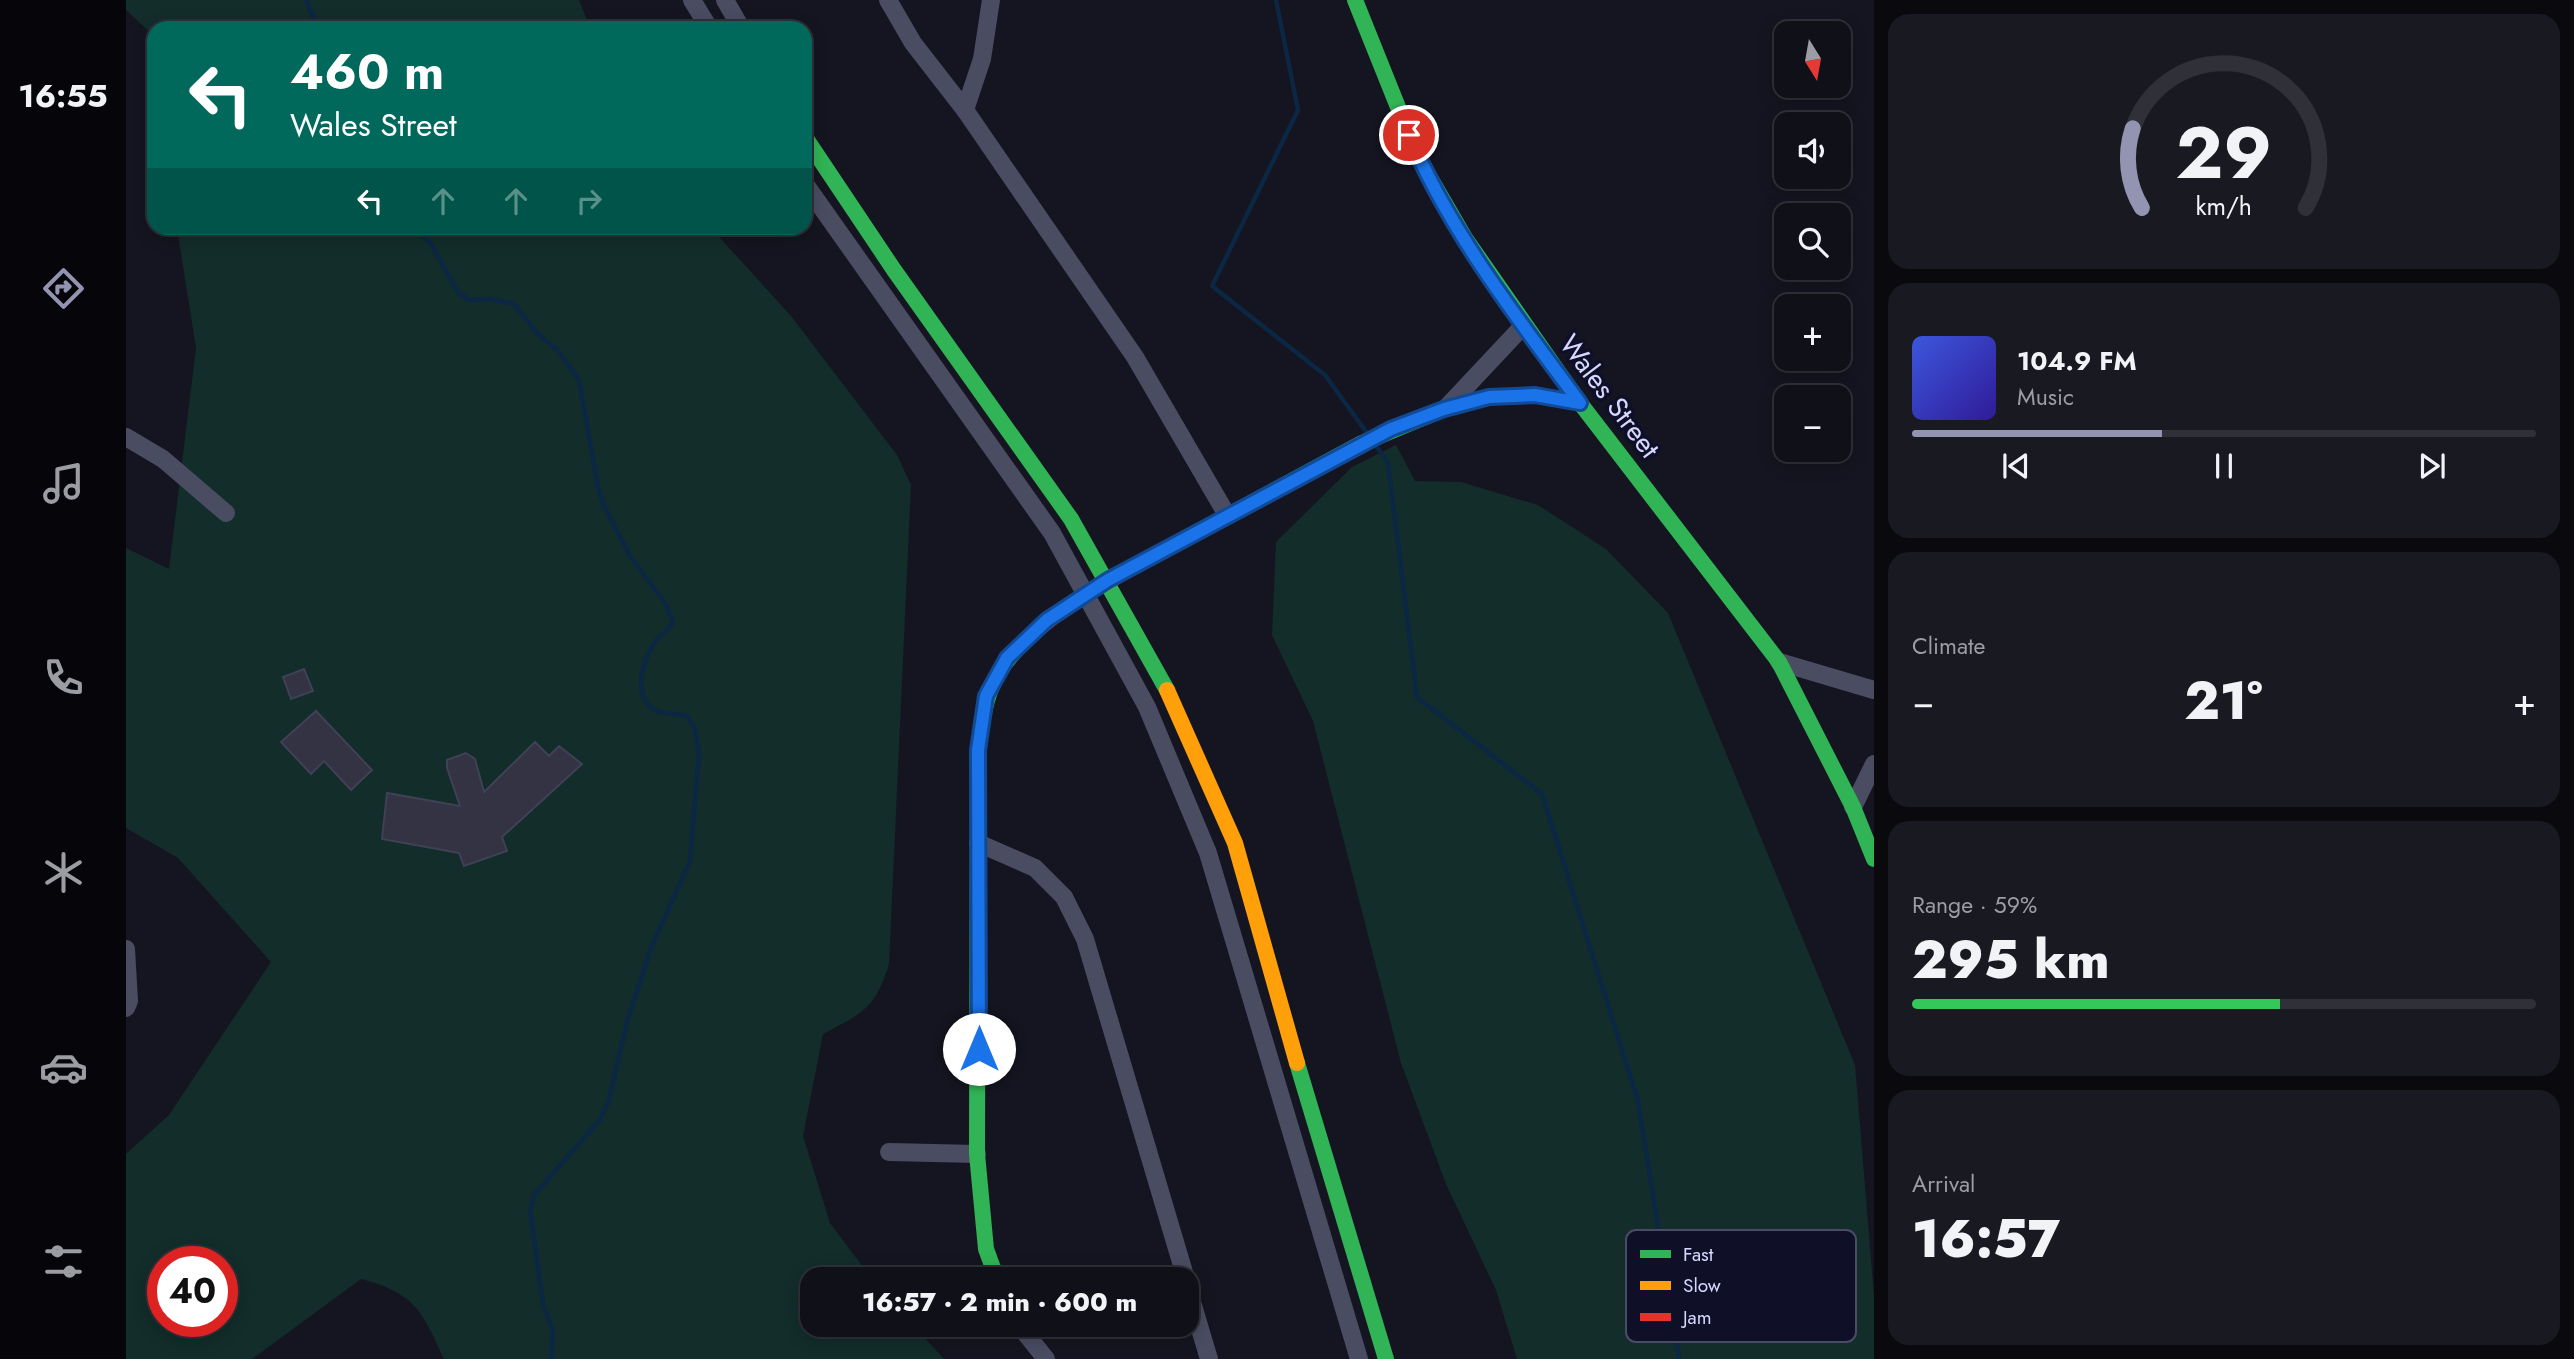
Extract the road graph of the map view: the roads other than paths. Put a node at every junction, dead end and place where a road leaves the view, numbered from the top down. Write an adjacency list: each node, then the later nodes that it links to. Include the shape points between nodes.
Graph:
1 (692, 0): 6 (street)
2 (725, 0): 7 (street)
3 (888, 0): 8 (street, via 913,43)
4 (991, 0): 8 (street, via 982,59)
5 (1355, 0): 11 (street, Wales Street, via 1418,157)
6 (705, 21)
7 (737, 21)
8 (965, 110): 16 (street, via 1135,357)
9 (812, 147): 17 (street, via 1071,519)
10 (812, 194): 18 (street, via 1052,533)
11 (1524, 326): 12 (street, Wales Street); 13 (street)
12 (1580, 403): 13 (street, via 1523,395 1489,397); 19 (street, Wales Street)
13 (1444, 409): 16 (street, via 1360,444)
14 (126, 437): 15 (street, via 163,459)
15 (226, 513)
16 (1227, 515): 17 (street)
17 (1108, 580): 18 (street); 36 (street, via 1169,693 1235,843)
18 (1087, 593): 23 (street, via 1047,620 1007,658 986,696 978,750); 35 (street, via 1147,707 1208,853)
19 (1779, 662): 20 (street); 22 (street, Wales Street)
20 (1874, 690)
21 (1874, 764): 22 (street)
22 (1853, 807): 24 (street, Wales Street)
23 (978, 843): 28 (street); 30 (street, via 1035,868 1064,897 1085,939)
24 (1874, 859)
25 (126, 949): 26 (street)
26 (126, 1008)
27 (889, 1152): 28 (street)
28 (977, 1154): 29 (street, via 986,1248)
29 (993, 1267)
30 (1182, 1267)
31 (1199, 1325): 34 (street)
32 (1029, 1337): 33 (street)
33 (1046, 1359)
34 (1209, 1359)
35 (1359, 1359)
36 (1386, 1359)

